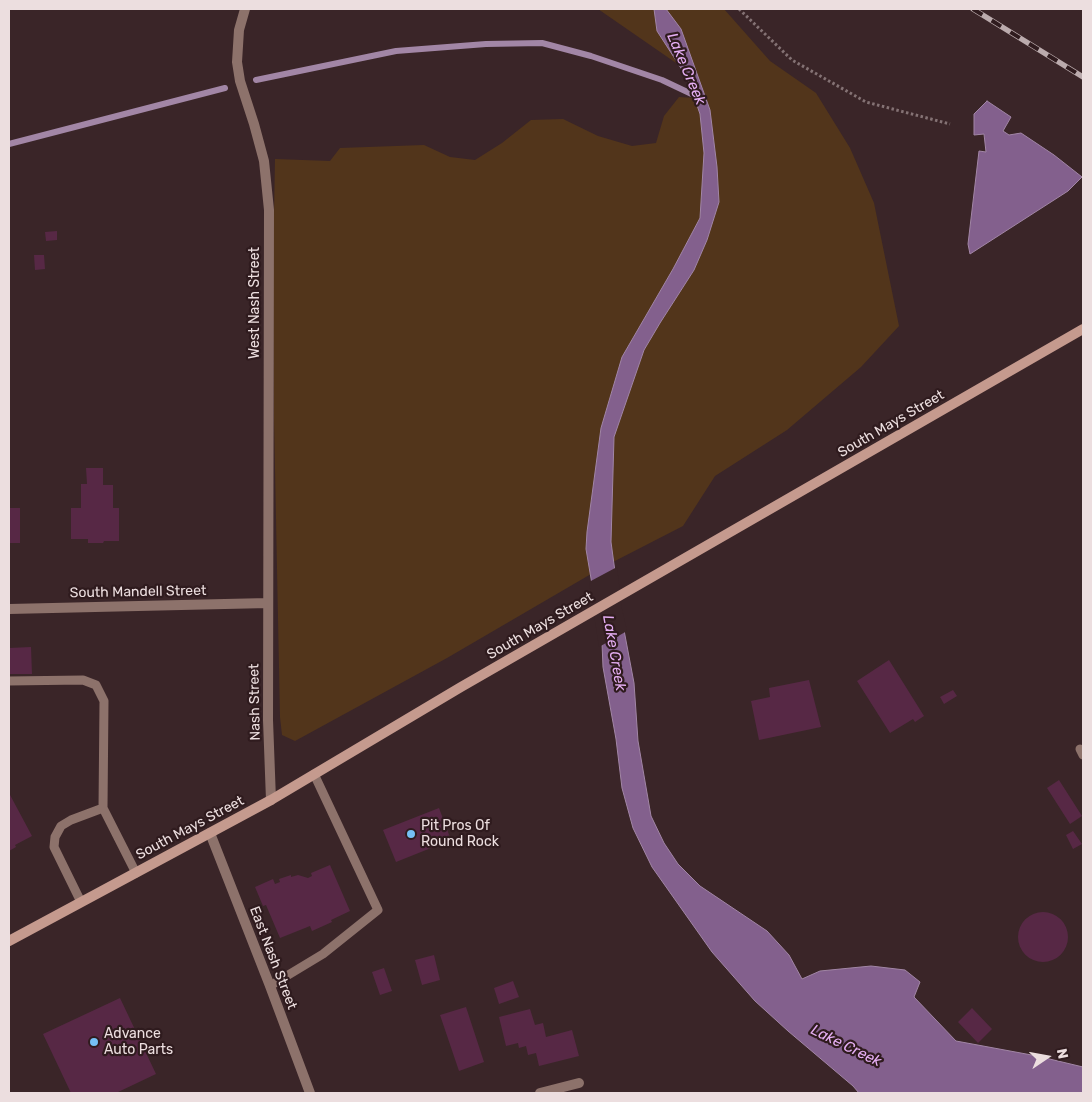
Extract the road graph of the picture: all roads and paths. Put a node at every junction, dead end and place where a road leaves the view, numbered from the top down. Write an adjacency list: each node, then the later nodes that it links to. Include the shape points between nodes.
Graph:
1 (245, 9): 5 (street, West Nash Street, via 239,30 238,72 264,162 269,210)
2 (739, 9): 3 (path, via 792,60 866,102)
3 (950, 124)
4 (1083, 329): 8 (main road, South Mays Street)
5 (268, 603): 6 (street, South Mandell Street); 9 (street, Nash Street)
6 (9, 609)
7 (9, 681): 10 (lane, via 83,680 96,684 104,701)
8 (314, 774): 9 (main road, South Mays Street); 15 (lane, via 378,910 323,954)
9 (271, 800): 11 (main road, South Mays Street)
10 (103, 808): 12 (lane); 13 (lane, via 61,826 55,837 54,847)
11 (210, 833): 12 (main road, South Mays Street); 15 (street, East Nash Street)
12 (136, 873): 13 (main road, South Mays Street)
13 (81, 902): 14 (main road, South Mays Street)
14 (9, 942)
15 (270, 986): 17 (street, East Nash Street)
16 (579, 1083): 18 (street)
17 (310, 1093)
18 (540, 1093)

